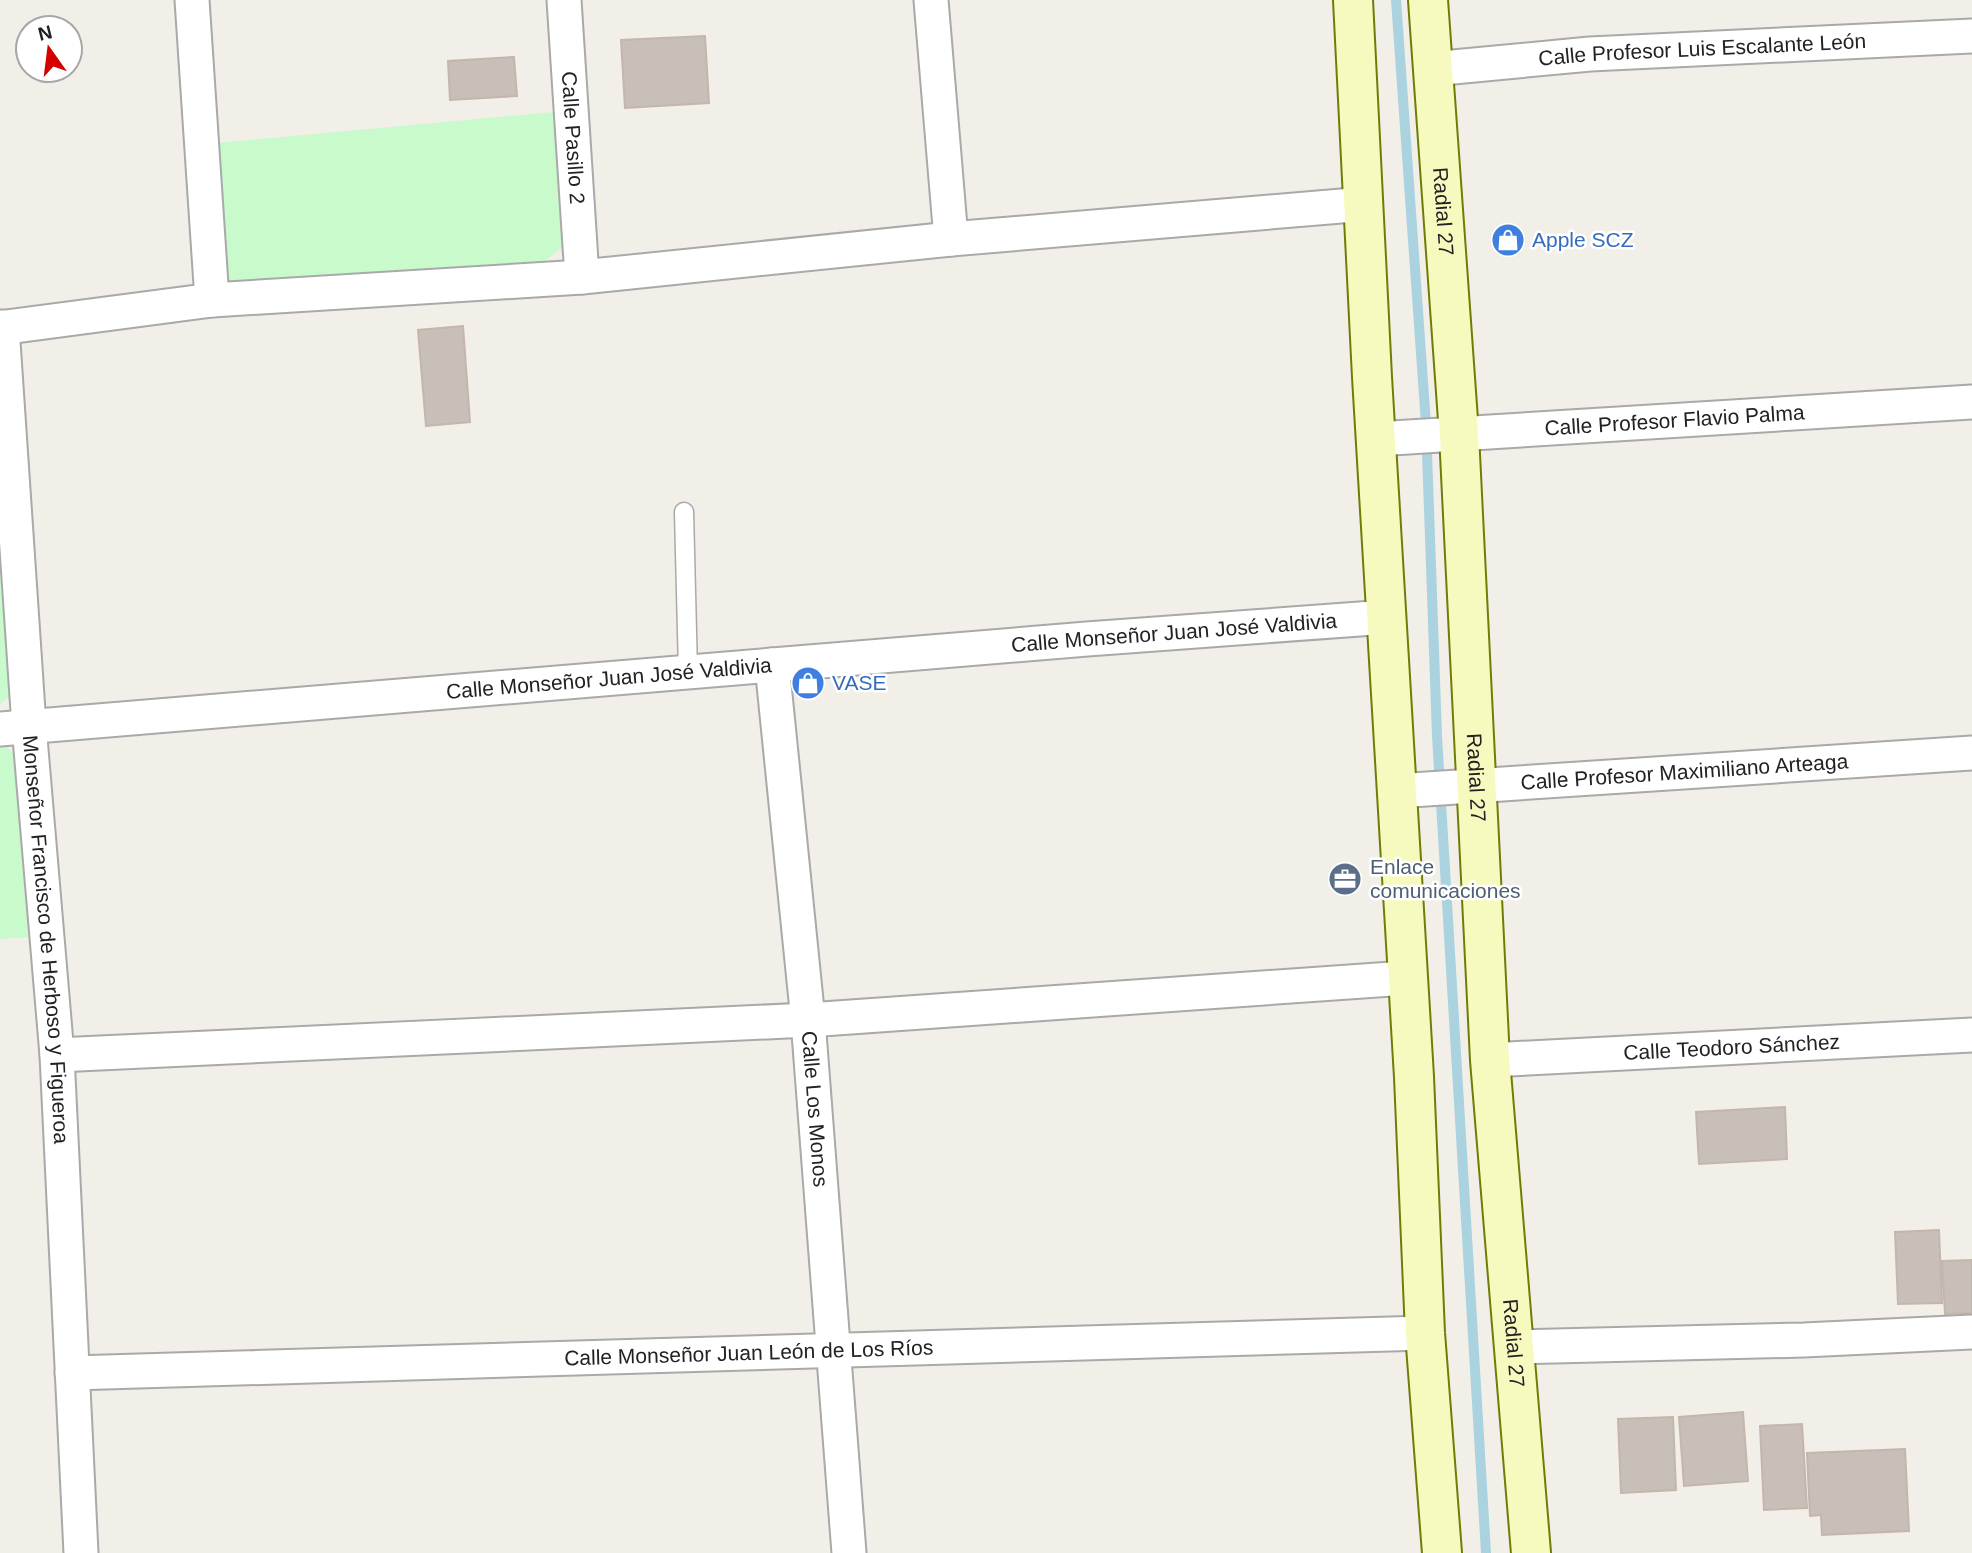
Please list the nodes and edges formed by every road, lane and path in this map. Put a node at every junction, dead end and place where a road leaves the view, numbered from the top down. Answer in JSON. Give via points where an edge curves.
{"nodes":[{"id":1,"x":192,"y":0,"type":"edge"},
{"id":2,"x":564,"y":0,"type":"edge"},
{"id":3,"x":931,"y":0,"type":"edge"},
{"id":4,"x":1353,"y":0,"type":"edge"},
{"id":5,"x":1428,"y":0,"type":"edge"},
{"id":6,"x":1972,"y":36,"type":"edge"},
{"id":7,"x":1432,"y":69,"type":"junction"},
{"id":8,"x":1365,"y":204,"type":"junction"},
{"id":9,"x":951,"y":239,"type":"junction"},
{"id":10,"x":582,"y":277,"type":"junction"},
{"id":11,"x":212,"y":300,"type":"junction"},
{"id":12,"x":1,"y":328,"type":"edge"},
{"id":13,"x":1972,"y":402,"type":"edge"},
{"id":14,"x":1447,"y":434,"type":"junction"},
{"id":15,"x":1384,"y":439,"type":"junction"},
{"id":16,"x":684,"y":512,"type":"dead end"},
{"id":17,"x":1387,"y":617,"type":"junction"},
{"id":18,"x":772,"y":665,"type":"junction"},
{"id":19,"x":688,"y":672,"type":"junction"},
{"id":20,"x":14,"y":727,"type":"edge"},
{"id":21,"x":1972,"y":754,"type":"edge"},
{"id":22,"x":1464,"y":786,"type":"junction"},
{"id":23,"x":1402,"y":790,"type":"junction"},
{"id":24,"x":1406,"y":978,"type":"junction"},
{"id":25,"x":808,"y":1020,"type":"junction"},
{"id":26,"x":1972,"y":1035,"type":"edge"},
{"id":27,"x":57,"y":1055,"type":"junction"},
{"id":28,"x":1490,"y":1060,"type":"junction"},
{"id":29,"x":1972,"y":1332,"type":"edge"},
{"id":30,"x":1426,"y":1333,"type":"junction"},
{"id":31,"x":1514,"y":1347,"type":"junction"},
{"id":32,"x":832,"y":1349,"type":"junction"},
{"id":33,"x":72,"y":1373,"type":"junction"},
{"id":34,"x":81,"y":1553,"type":"edge"},
{"id":35,"x":849,"y":1553,"type":"edge"},
{"id":36,"x":1443,"y":1553,"type":"edge"},
{"id":37,"x":1531,"y":1553,"type":"edge"}],
"edges":[{"from":1,"to":11,"type":"street"},
{"from":2,"to":10,"type":"street","name":"Calle Pasillo 2"},
{"from":3,"to":9,"type":"street"},
{"from":4,"to":8,"type":"street"},
{"from":5,"to":7,"type":"street","name":"Radial 27"},
{"from":6,"to":7,"type":"street","name":"Calle Profesor Luis Escalante León","via":[[1590,54]]},
{"from":7,"to":14,"type":"street","name":"Radial 27"},
{"from":8,"to":9,"type":"street"},
{"from":8,"to":15,"type":"street"},
{"from":9,"to":10,"type":"street"},
{"from":10,"to":11,"type":"street"},
{"from":11,"to":12,"type":"street"},
{"from":12,"to":20,"type":"street","name":"Monseñor Francisco de Herboso y Figueroa"},
{"from":13,"to":14,"type":"street","name":"Calle Profesor Flavio Palma"},
{"from":14,"to":15,"type":"street","name":"Calle Profesor Flavio Palma"},
{"from":14,"to":22,"type":"street","name":"Radial 27"},
{"from":15,"to":17,"type":"street"},
{"from":16,"to":19,"type":"lane"},
{"from":17,"to":18,"type":"street","name":"Calle Monseñor Juan José Valdivia"},
{"from":17,"to":23,"type":"street"},
{"from":18,"to":19,"type":"street","name":"Calle Monseñor Juan José Valdivia"},
{"from":18,"to":25,"type":"street","name":"Calle Los Monos"},
{"from":19,"to":20,"type":"street","name":"Calle Monseñor Juan José Valdivia"},
{"from":20,"to":27,"type":"street","name":"Monseñor Francisco de Herboso y Figueroa"},
{"from":21,"to":22,"type":"street","name":"Calle Profesor Maximiliano Arteaga"},
{"from":22,"to":23,"type":"street","name":"Calle Profesor Maximiliano Arteaga"},
{"from":22,"to":28,"type":"street","name":"Radial 27"},
{"from":23,"to":24,"type":"street"},
{"from":24,"to":25,"type":"street"},
{"from":24,"to":30,"type":"street"},
{"from":25,"to":27,"type":"street"},
{"from":25,"to":32,"type":"street","name":"Calle Los Monos"},
{"from":26,"to":28,"type":"street","name":"Calle Teodoro Sánchez"},
{"from":27,"to":33,"type":"street","name":"Monseñor Francisco de Herboso y Figueroa"},
{"from":28,"to":31,"type":"street","name":"Radial 27"},
{"from":29,"to":31,"type":"street"},
{"from":30,"to":32,"type":"street","name":"Calle Monseñor Juan León de Los Ríos"},
{"from":30,"to":36,"type":"street"},
{"from":31,"to":37,"type":"street","name":"Radial 27"},
{"from":32,"to":33,"type":"street","name":"Calle Monseñor Juan León de Los Ríos"},
{"from":32,"to":35,"type":"street","name":"Calle Los Monos"},
{"from":33,"to":34,"type":"street","name":"Monseñor Francisco de Herboso y Figueroa"}]}
